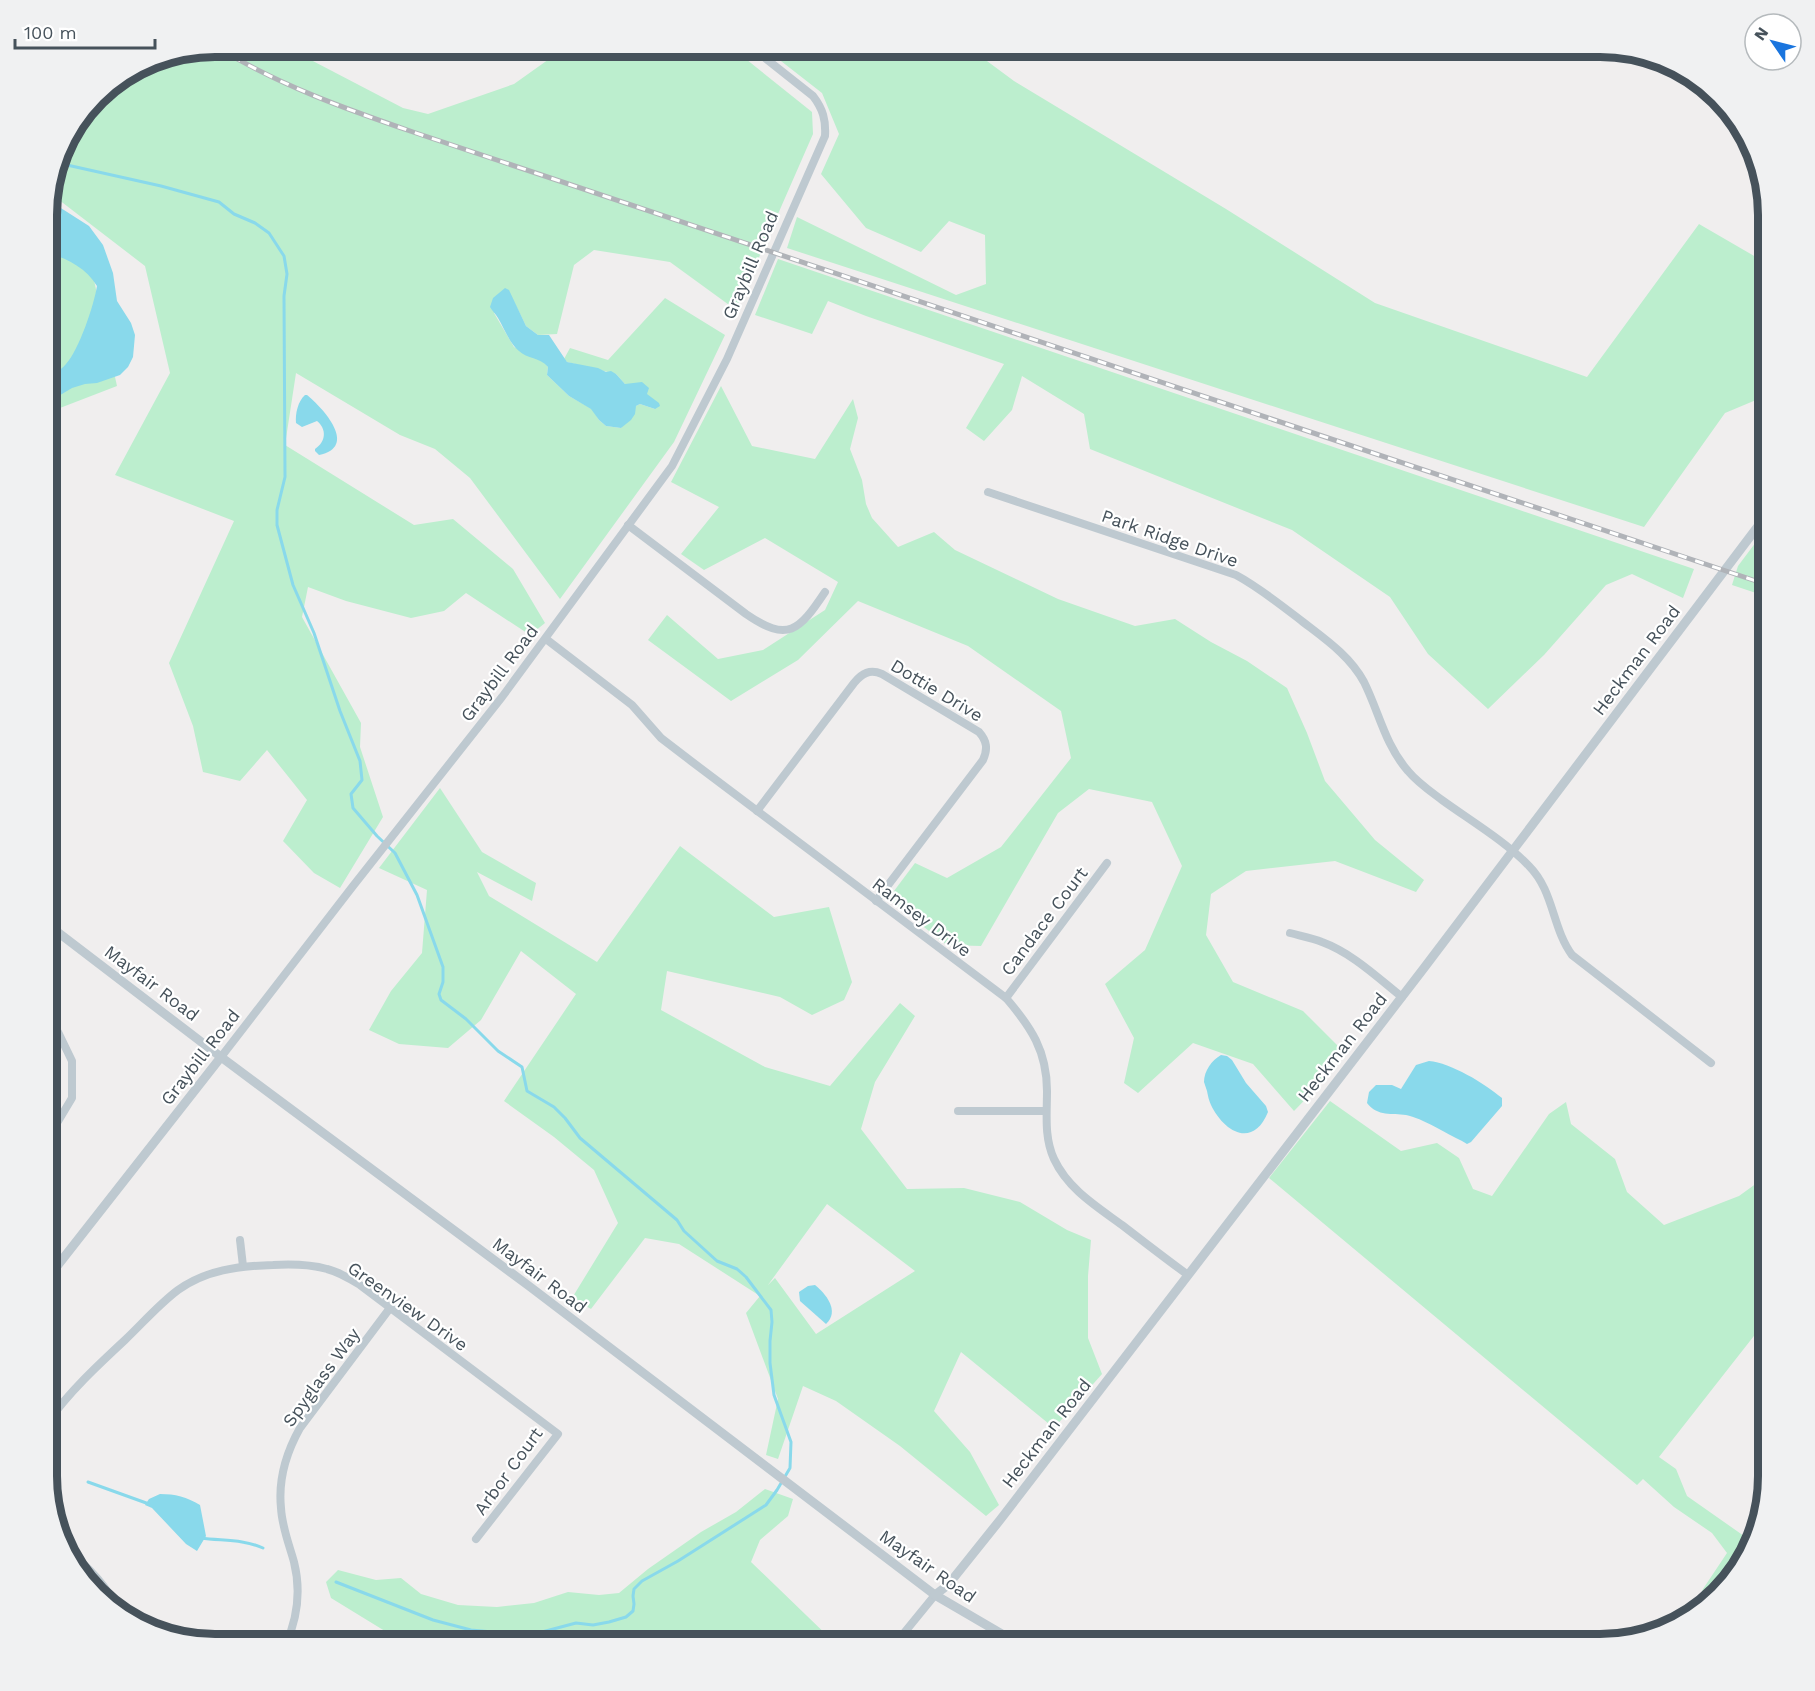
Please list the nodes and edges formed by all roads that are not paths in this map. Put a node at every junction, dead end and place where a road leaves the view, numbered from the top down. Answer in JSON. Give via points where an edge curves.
{"nodes":[{"id":1,"x":764,"y":57,"type":"edge"},
{"id":2,"x":988,"y":492,"type":"dead end"},
{"id":3,"x":628,"y":525,"type":"junction"},
{"id":4,"x":1758,"y":526,"type":"edge"},
{"id":5,"x":825,"y":592,"type":"dead end"},
{"id":6,"x":546,"y":639,"type":"junction"},
{"id":7,"x":757,"y":811,"type":"junction"},
{"id":8,"x":1513,"y":851,"type":"junction"},
{"id":9,"x":1107,"y":863,"type":"dead end"},
{"id":10,"x":876,"y":901,"type":"junction"},
{"id":11,"x":57,"y":932,"type":"edge"},
{"id":12,"x":1290,"y":933,"type":"dead end"},
{"id":13,"x":1402,"y":997,"type":"junction"},
{"id":14,"x":1006,"y":998,"type":"junction"},
{"id":15,"x":57,"y":1031,"type":"edge"},
{"id":16,"x":221,"y":1057,"type":"junction"},
{"id":17,"x":1712,"y":1063,"type":"dead end"},
{"id":18,"x":958,"y":1111,"type":"dead end"},
{"id":19,"x":1046,"y":1111,"type":"junction"},
{"id":20,"x":57,"y":1123,"type":"edge"},
{"id":21,"x":240,"y":1240,"type":"dead end"},
{"id":22,"x":57,"y":1266,"type":"edge"},
{"id":23,"x":243,"y":1266,"type":"junction"},
{"id":24,"x":1188,"y":1275,"type":"junction"},
{"id":25,"x":390,"y":1308,"type":"junction"},
{"id":26,"x":514,"y":1401,"type":"joint"},
{"id":27,"x":57,"y":1411,"type":"edge"},
{"id":28,"x":476,"y":1539,"type":"dead end"},
{"id":29,"x":87,"y":1568,"type":"edge"},
{"id":30,"x":107,"y":1592,"type":"edge"},
{"id":31,"x":935,"y":1595,"type":"junction"},
{"id":32,"x":290,"y":1634,"type":"edge"},
{"id":33,"x":903,"y":1634,"type":"edge"},
{"id":34,"x":1002,"y":1634,"type":"edge"}],
"edges":[{"from":1,"to":3,"type":"street","name":"Graybill Road","via":[[820,105],[825,136],[694,426],[672,466]]},
{"from":2,"to":8,"type":"street","name":"Park Ridge Drive","via":[[1250,582],[1332,644],[1352,664],[1369,692],[1388,743],[1408,772]]},
{"from":3,"to":5,"type":"street","via":[[746,614],[777,630],[793,629],[800,624]]},
{"from":3,"to":6,"type":"street","name":"Graybill Road"},
{"from":4,"to":8,"type":"street","name":"Heckman Road"},
{"from":6,"to":7,"type":"street","name":"Ramsey Drive","via":[[632,705],[661,738]]},
{"from":6,"to":16,"type":"street","name":"Graybill Road"},
{"from":7,"to":10,"type":"street","name":"Ramsey Drive"},
{"from":7,"to":10,"type":"street","name":"Dottie Drive","via":[[865,673],[878,672],[979,732],[986,744],[983,760]]},
{"from":8,"to":13,"type":"street","name":"Heckman Road"},
{"from":8,"to":17,"type":"street","name":"Park Ridge Drive","via":[[1530,866],[1546,890],[1559,933],[1572,955]]},
{"from":9,"to":14,"type":"street","name":"Candace Court"},
{"from":10,"to":14,"type":"street","name":"Ramsey Drive"},
{"from":11,"to":16,"type":"street","name":"Mayfair Road"},
{"from":12,"to":13,"type":"street","via":[[1339,950]]},
{"from":13,"to":24,"type":"street","name":"Heckman Road"},
{"from":14,"to":19,"type":"street","name":"Ramsey Drive","via":[[1024,1019],[1041,1050]]},
{"from":15,"to":20,"type":"street","via":[[72,1061],[72,1098]]},
{"from":16,"to":22,"type":"street","name":"Graybill Road"},
{"from":16,"to":31,"type":"street","name":"Mayfair Road"},
{"from":18,"to":19,"type":"street"},
{"from":19,"to":24,"type":"street","name":"Ramsey Drive","via":[[1049,1145],[1073,1187]]},
{"from":21,"to":23,"type":"street"},
{"from":23,"to":25,"type":"street","name":"Greenview Drive","via":[[298,1264],[330,1270],[360,1285]]},
{"from":23,"to":27,"type":"street","name":"Greenview Drive","via":[[210,1273],[178,1290],[97,1366]]},
{"from":24,"to":31,"type":"street","name":"Heckman Road","via":[[1000,1520],[948,1585]]},
{"from":25,"to":26,"type":"street","name":"Greenview Drive"},
{"from":25,"to":32,"type":"street","name":"Spyglass Way","via":[[300,1428],[285,1460],[280,1507],[297,1584],[295,1619]]},
{"from":26,"to":28,"type":"street","name":"Arbor Court","via":[[558,1434]]},
{"from":29,"to":30,"type":"street"},
{"from":31,"to":33,"type":"street"},
{"from":31,"to":34,"type":"street","name":"Mayfair Road"}]}
